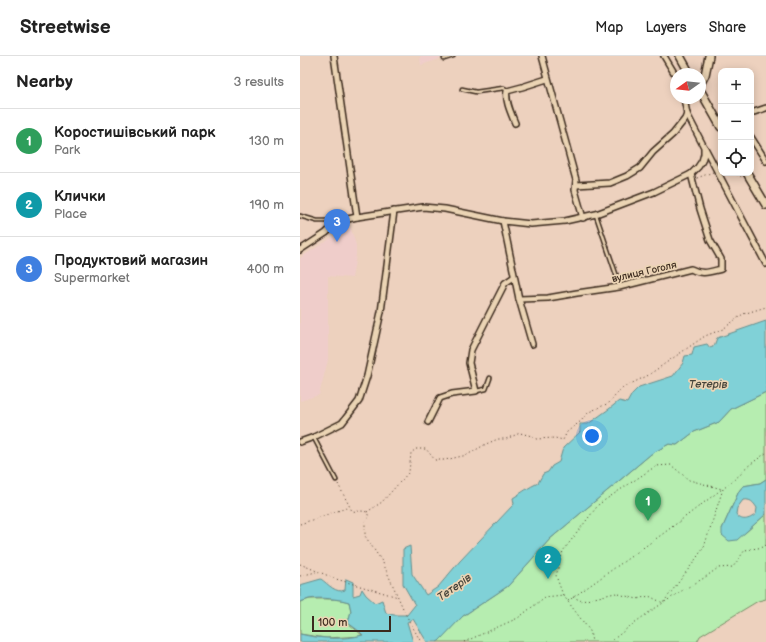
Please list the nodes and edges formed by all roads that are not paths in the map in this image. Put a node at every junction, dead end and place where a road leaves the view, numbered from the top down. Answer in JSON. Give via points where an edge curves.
{"nodes":[{"id":1,"x":334,"y":56,"type":"edge"},
{"id":2,"x":453,"y":56,"type":"edge"},
{"id":3,"x":542,"y":56,"type":"edge"},
{"id":4,"x":664,"y":56,"type":"edge"},
{"id":5,"x":680,"y":56,"type":"edge"},
{"id":6,"x":709,"y":56,"type":"edge"},
{"id":7,"x":444,"y":59,"type":"dead end"},
{"id":8,"x":671,"y":68,"type":"edge"},
{"id":9,"x":686,"y":68,"type":"edge"},
{"id":10,"x":706,"y":70,"type":"edge"},
{"id":11,"x":547,"y":79,"type":"junction"},
{"id":12,"x":462,"y":89,"type":"dead end"},
{"id":13,"x":507,"y":91,"type":"junction"},
{"id":14,"x":706,"y":100,"type":"edge"},
{"id":15,"x":685,"y":104,"type":"edge"},
{"id":16,"x":766,"y":108,"type":"edge"},
{"id":17,"x":754,"y":112,"type":"edge"},
{"id":18,"x":686,"y":114,"type":"junction"},
{"id":19,"x":718,"y":122,"type":"edge"},
{"id":20,"x":515,"y":123,"type":"dead end"},
{"id":21,"x":753,"y":140,"type":"edge"},
{"id":22,"x":704,"y":147,"type":"junction"},
{"id":23,"x":766,"y":161,"type":"edge"},
{"id":24,"x":750,"y":176,"type":"edge"},
{"id":25,"x":692,"y":177,"type":"junction"},
{"id":26,"x":576,"y":185,"type":"junction"},
{"id":27,"x":766,"y":205,"type":"edge"},
{"id":28,"x":394,"y":211,"type":"junction"},
{"id":29,"x":596,"y":214,"type":"junction"},
{"id":30,"x":300,"y":216,"type":"edge"},
{"id":31,"x":357,"y":217,"type":"junction"},
{"id":32,"x":583,"y":218,"type":"junction"},
{"id":33,"x":339,"y":221,"type":"junction"},
{"id":34,"x":503,"y":221,"type":"junction"},
{"id":35,"x":300,"y":250,"type":"edge"},
{"id":36,"x":766,"y":264,"type":"edge"},
{"id":37,"x":514,"y":277,"type":"junction"},
{"id":38,"x":621,"y":286,"type":"junction"},
{"id":39,"x":519,"y":299,"type":"junction"},
{"id":40,"x":532,"y":344,"type":"dead end"},
{"id":41,"x":490,"y":378,"type":"dead end"},
{"id":42,"x":476,"y":391,"type":"junction"},
{"id":43,"x":428,"y":422,"type":"dead end"},
{"id":44,"x":314,"y":437,"type":"junction"},
{"id":45,"x":300,"y":442,"type":"edge"},
{"id":46,"x":336,"y":480,"type":"road end"}],
"edges":[{"from":1,"to":31,"type":"street"},
{"from":2,"to":7,"type":"lane"},
{"from":3,"to":11,"type":"street"},
{"from":4,"to":8,"type":"street"},
{"from":5,"to":9,"type":"main road"},
{"from":6,"to":10,"type":"main road"},
{"from":11,"to":13,"type":"street"},
{"from":11,"to":26,"type":"street"},
{"from":12,"to":13,"type":"lane","via":[[476,92],[504,88]]},
{"from":13,"to":20,"type":"street","via":[[508,106]]},
{"from":14,"to":19,"type":"main road"},
{"from":15,"to":18,"type":"street"},
{"from":16,"to":17,"type":"street"},
{"from":18,"to":22,"type":"street"},
{"from":18,"to":26,"type":"street","via":[[686,118],[673,134],[640,168],[610,183]]},
{"from":21,"to":23,"type":"street"},
{"from":22,"to":25,"type":"street","via":[[702,161]]},
{"from":22,"to":36,"type":"street"},
{"from":24,"to":27,"type":"main road"},
{"from":25,"to":29,"type":"street"},
{"from":25,"to":38,"type":"street","name":"вулиця Гоголя","via":[[710,240],[721,259],[721,269],[699,273],[691,269]]},
{"from":26,"to":32,"type":"street","via":[[575,190]]},
{"from":28,"to":31,"type":"street"},
{"from":28,"to":34,"type":"street","via":[[423,207],[445,209]]},
{"from":28,"to":44,"type":"street","via":[[381,312],[359,401],[342,423]]},
{"from":29,"to":32,"type":"street"},
{"from":29,"to":38,"type":"lane"},
{"from":30,"to":33,"type":"lane","via":[[317,221]]},
{"from":31,"to":33,"type":"street"},
{"from":32,"to":34,"type":"street","via":[[531,224]]},
{"from":33,"to":35,"type":"street"},
{"from":34,"to":37,"type":"street"},
{"from":37,"to":39,"type":"street"},
{"from":37,"to":42,"type":"street","via":[[505,283],[472,350],[469,362]]},
{"from":38,"to":39,"type":"street","name":"вулиця Гоголя","via":[[548,298]]},
{"from":39,"to":40,"type":"street"},
{"from":41,"to":42,"type":"lane","via":[[486,389]]},
{"from":42,"to":43,"type":"street","via":[[440,398]]},
{"from":44,"to":45,"type":"street"},
{"from":44,"to":46,"type":"lane"}]}
